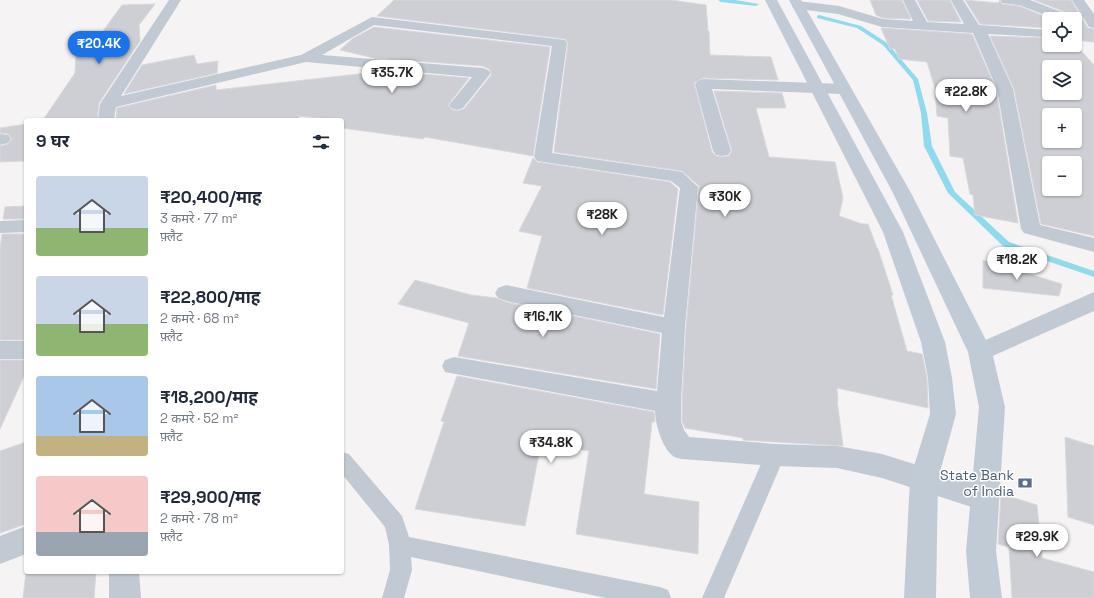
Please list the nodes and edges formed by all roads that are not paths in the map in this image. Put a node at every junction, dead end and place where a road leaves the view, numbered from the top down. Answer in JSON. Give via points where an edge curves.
{"nodes":[{"id":1,"x":175,"y":0,"type":"edge"},
{"id":2,"x":771,"y":0,"type":"edge"},
{"id":3,"x":909,"y":0,"type":"edge"},
{"id":4,"x":957,"y":0,"type":"edge"},
{"id":5,"x":1007,"y":0,"type":"edge"},
{"id":6,"x":1078,"y":0,"type":"edge"},
{"id":7,"x":1020,"y":1,"type":"edge"},
{"id":8,"x":796,"y":3,"type":"edge"},
{"id":9,"x":1049,"y":12,"type":"edge"},
{"id":10,"x":1082,"y":24,"type":"edge"},
{"id":11,"x":1094,"y":24,"type":"edge"},
{"id":12,"x":922,"y":26,"type":"junction"},
{"id":13,"x":1094,"y":28,"type":"edge"},
{"id":14,"x":977,"y":30,"type":"junction"},
{"id":15,"x":1042,"y":33,"type":"edge"},
{"id":16,"x":306,"y":58,"type":"junction"},
{"id":17,"x":819,"y":89,"type":"junction"},
{"id":18,"x":843,"y":89,"type":"junction"},
{"id":19,"x":458,"y":105,"type":"dead end"},
{"id":20,"x":107,"y":112,"type":"edge"},
{"id":21,"x":722,"y":151,"type":"dead end"},
{"id":22,"x":24,"y":226,"type":"edge"},
{"id":23,"x":0,"y":227,"type":"edge"},
{"id":24,"x":1094,"y":245,"type":"edge"},
{"id":25,"x":506,"y":293,"type":"dead end"},
{"id":26,"x":1090,"y":307,"type":"edge"},
{"id":27,"x":674,"y":327,"type":"junction"},
{"id":28,"x":0,"y":350,"type":"edge"},
{"id":29,"x":24,"y":350,"type":"edge"},
{"id":30,"x":980,"y":352,"type":"junction"},
{"id":31,"x":454,"y":366,"type":"dead end"},
{"id":32,"x":668,"y":403,"type":"junction"},
{"id":33,"x":775,"y":455,"type":"junction"},
{"id":34,"x":344,"y":462,"type":"edge"},
{"id":35,"x":924,"y":479,"type":"junction"},
{"id":36,"x":984,"y":498,"type":"junction"},
{"id":37,"x":24,"y":541,"type":"edge"},
{"id":38,"x":400,"y":545,"type":"junction"},
{"id":39,"x":0,"y":550,"type":"edge"},
{"id":40,"x":124,"y":574,"type":"edge"},
{"id":41,"x":125,"y":598,"type":"edge"},
{"id":42,"x":393,"y":598,"type":"edge"},
{"id":43,"x":660,"y":598,"type":"edge"},
{"id":44,"x":713,"y":598,"type":"edge"},
{"id":45,"x":920,"y":598,"type":"edge"},
{"id":46,"x":986,"y":598,"type":"edge"}],
"edges":[{"from":1,"to":20,"type":"street"},
{"from":2,"to":17,"type":"main road"},
{"from":3,"to":12,"type":"street"},
{"from":4,"to":14,"type":"street","via":[[972,27]]},
{"from":5,"to":7,"type":"street"},
{"from":6,"to":11,"type":"street"},
{"from":7,"to":9,"type":"street"},
{"from":8,"to":12,"type":"street","via":[[839,10],[882,23]]},
{"from":8,"to":18,"type":"main road"},
{"from":10,"to":13,"type":"street"},
{"from":12,"to":14,"type":"street"},
{"from":14,"to":15,"type":"street"},
{"from":14,"to":24,"type":"street","via":[[982,35],[1005,89],[1031,229]]},
{"from":16,"to":19,"type":"street","via":[[483,73]]},
{"from":16,"to":20,"type":"street"},
{"from":16,"to":27,"type":"street","via":[[372,21],[560,44],[543,157],[676,176],[689,187]]},
{"from":17,"to":18,"type":"street"},
{"from":17,"to":21,"type":"street","via":[[703,84]]},
{"from":17,"to":35,"type":"main road","via":[[893,232],[933,342],[940,378],[942,414]]},
{"from":18,"to":30,"type":"main road","via":[[902,193]]},
{"from":22,"to":23,"type":"street"},
{"from":25,"to":27,"type":"street"},
{"from":26,"to":30,"type":"street"},
{"from":27,"to":32,"type":"street"},
{"from":28,"to":29,"type":"street"},
{"from":30,"to":36,"type":"main road","via":[[992,407]]},
{"from":31,"to":32,"type":"street"},
{"from":32,"to":33,"type":"street","via":[[668,421],[673,435],[682,448]]},
{"from":33,"to":35,"type":"street","via":[[837,457],[882,466]]},
{"from":33,"to":44,"type":"lane"},
{"from":34,"to":38,"type":"lane","via":[[395,523]]},
{"from":35,"to":36,"type":"street"},
{"from":35,"to":45,"type":"main road"},
{"from":36,"to":46,"type":"main road","via":[[981,551]]},
{"from":37,"to":39,"type":"street"},
{"from":38,"to":42,"type":"lane","via":[[401,570]]},
{"from":38,"to":43,"type":"lane"},
{"from":40,"to":41,"type":"street"}]}
